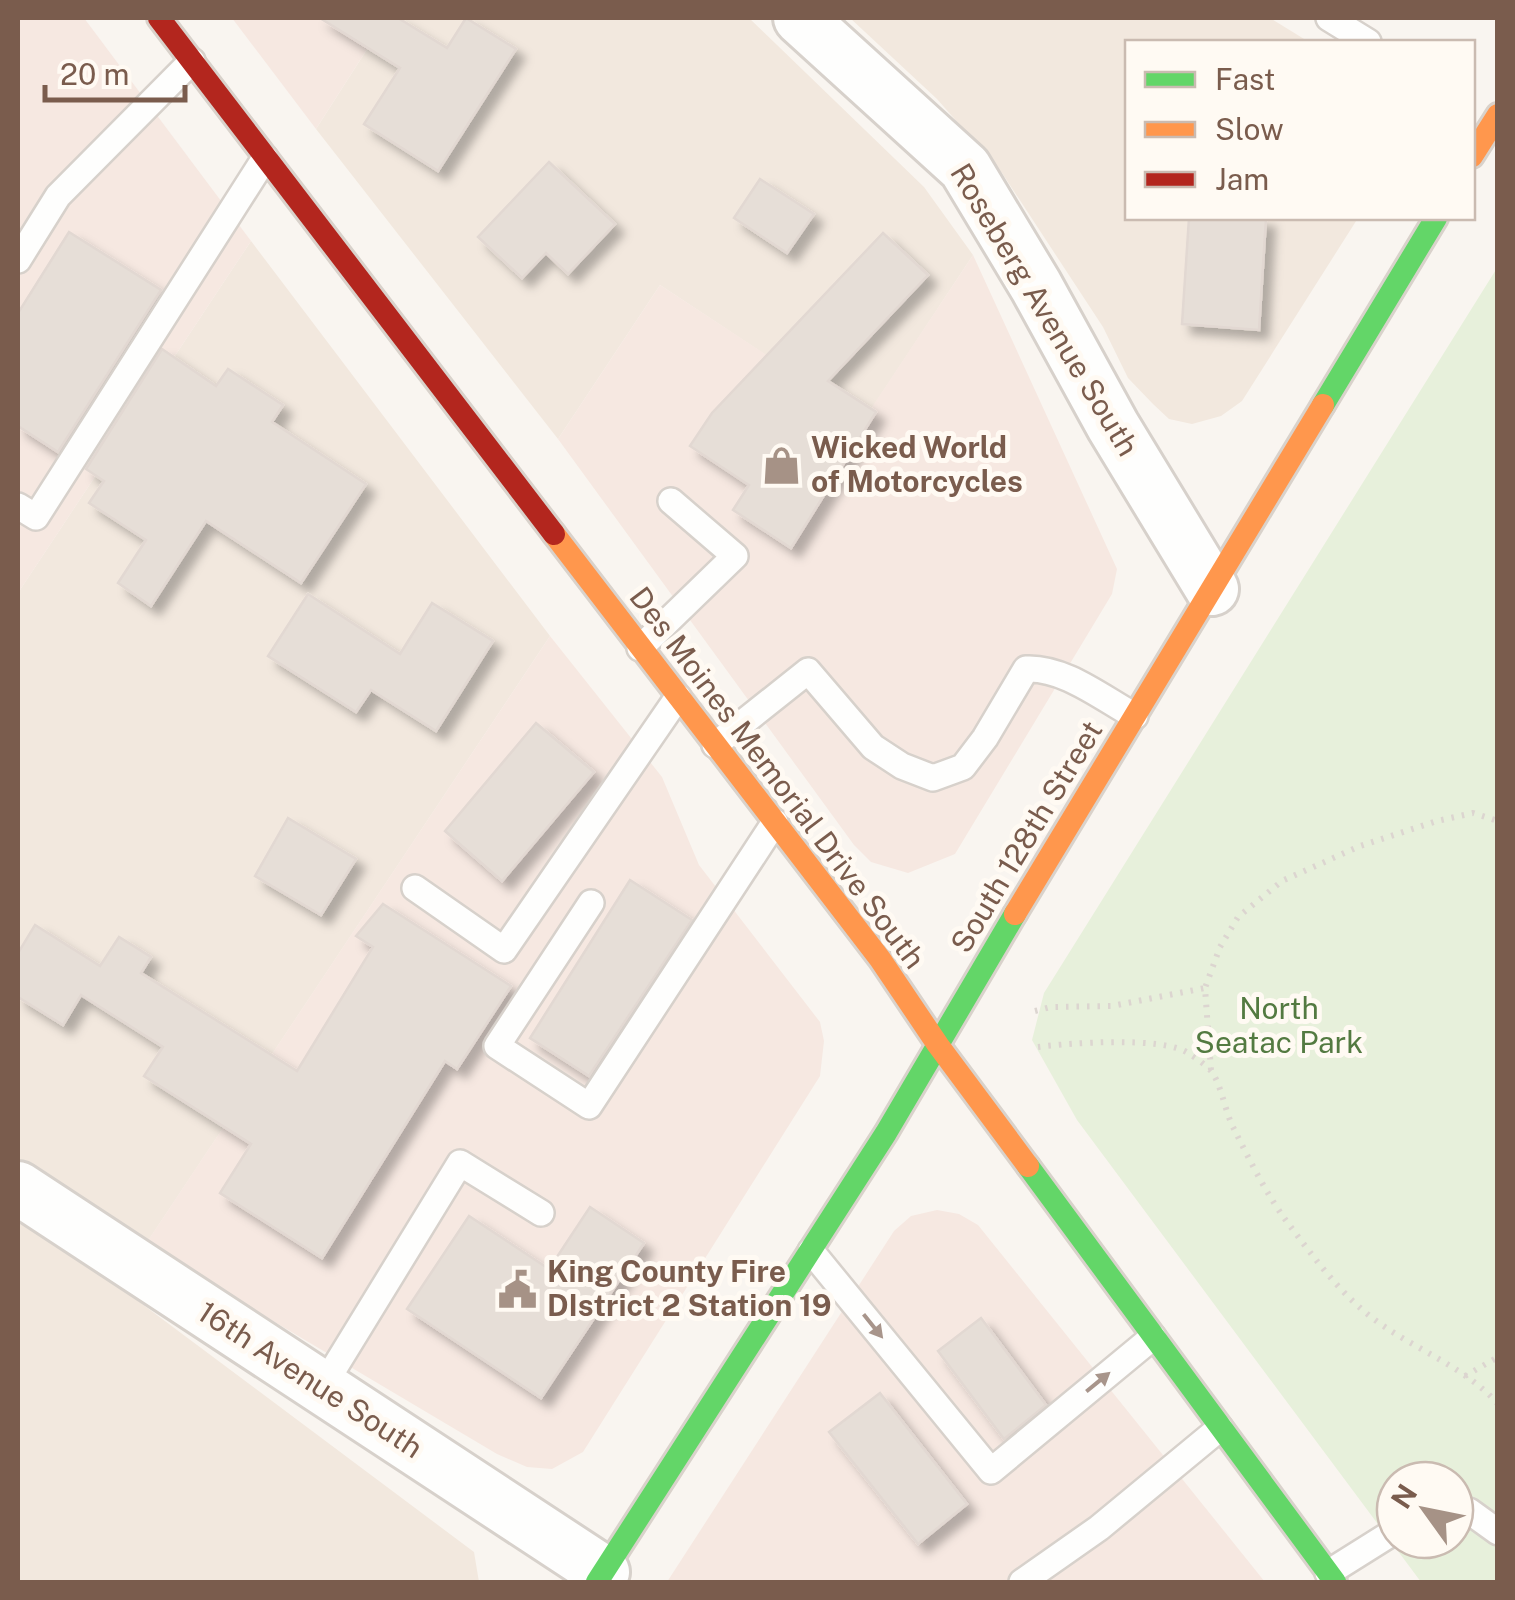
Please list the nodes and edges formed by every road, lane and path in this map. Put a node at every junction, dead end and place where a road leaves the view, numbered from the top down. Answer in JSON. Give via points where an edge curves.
{"nodes":[{"id":1,"x":159,"y":18,"type":"edge"},
{"id":2,"x":800,"y":18,"type":"edge"},
{"id":3,"x":1329,"y":18,"type":"edge"},
{"id":4,"x":1365,"y":40,"type":"edge"},
{"id":5,"x":192,"y":61,"type":"junction"},
{"id":6,"x":1488,"y":115,"type":"edge"},
{"id":7,"x":1475,"y":148,"type":"edge"},
{"id":8,"x":266,"y":158,"type":"junction"},
{"id":9,"x":1435,"y":220,"type":"edge"},
{"id":10,"x":18,"y":260,"type":"edge"},
{"id":11,"x":671,"y":501,"type":"dead end"},
{"id":12,"x":18,"y":506,"type":"edge"},
{"id":13,"x":1212,"y":589,"type":"junction"},
{"id":14,"x":640,"y":648,"type":"junction"},
{"id":15,"x":678,"y":697,"type":"junction"},
{"id":16,"x":1134,"y":716,"type":"junction"},
{"id":17,"x":715,"y":744,"type":"junction"},
{"id":18,"x":775,"y":822,"type":"junction"},
{"id":19,"x":1498,"y":822,"type":"edge"},
{"id":20,"x":414,"y":888,"type":"dead end"},
{"id":21,"x":591,"y":903,"type":"dead end"},
{"id":22,"x":1205,"y":988,"type":"junction"},
{"id":23,"x":1034,"y":1011,"type":"dead end"},
{"id":24,"x":938,"y":1045,"type":"junction"},
{"id":25,"x":1038,"y":1047,"type":"dead end"},
{"id":26,"x":1212,"y":1072,"type":"junction"},
{"id":27,"x":18,"y":1188,"type":"edge"},
{"id":28,"x":541,"y":1212,"type":"dead end"},
{"id":29,"x":811,"y":1251,"type":"junction"},
{"id":30,"x":1153,"y":1337,"type":"junction"},
{"id":31,"x":1498,"y":1357,"type":"edge"},
{"id":32,"x":1465,"y":1376,"type":"junction"},
{"id":33,"x":322,"y":1388,"type":"junction"},
{"id":34,"x":1498,"y":1404,"type":"edge"},
{"id":35,"x":1220,"y":1428,"type":"junction"},
{"id":36,"x":1475,"y":1515,"type":"edge"},
{"id":37,"x":1498,"y":1532,"type":"edge"},
{"id":38,"x":1375,"y":1546,"type":"edge"},
{"id":39,"x":600,"y":1577,"type":"edge"},
{"id":40,"x":1332,"y":1578,"type":"edge"},
{"id":41,"x":1022,"y":1582,"type":"edge"}],
"edges":[{"from":1,"to":5,"type":"main road","name":"Des Moines Memorial Drive South"},
{"from":2,"to":13,"type":"street","name":"Roseberg Avenue South","via":[[965,168]]},
{"from":3,"to":4,"type":"lane"},
{"from":5,"to":8,"type":"main road","name":"Des Moines Memorial Drive South"},
{"from":5,"to":10,"type":"lane","via":[[58,196]]},
{"from":6,"to":7,"type":"main road"},
{"from":8,"to":12,"type":"lane","via":[[36,518]]},
{"from":8,"to":14,"type":"main road","name":"Des Moines Memorial Drive South"},
{"from":9,"to":13,"type":"main road","name":"South 128th Street"},
{"from":11,"to":14,"type":"lane","via":[[735,556]]},
{"from":13,"to":16,"type":"main road","name":"South 128th Street"},
{"from":14,"to":15,"type":"main road","name":"Des Moines Memorial Drive South"},
{"from":15,"to":17,"type":"main road","name":"Des Moines Memorial Drive South"},
{"from":15,"to":20,"type":"lane","via":[[504,950]]},
{"from":16,"to":17,"type":"lane","via":[[1070,679],[1026,669],[963,766],[934,778],[873,747],[808,671]]},
{"from":16,"to":24,"type":"main road","name":"South 128th Street"},
{"from":17,"to":18,"type":"main road","name":"Des Moines Memorial Drive South"},
{"from":18,"to":21,"type":"lane","via":[[590,1106],[497,1046]]},
{"from":18,"to":24,"type":"main road","name":"Des Moines Memorial Drive South"},
{"from":19,"to":22,"type":"path","via":[[1473,813],[1436,821],[1282,881],[1238,917]]},
{"from":22,"to":23,"type":"path","via":[[1112,1006]]},
{"from":22,"to":26,"type":"path"},
{"from":24,"to":29,"type":"main road","name":"South 128th Street"},
{"from":24,"to":30,"type":"main road","name":"Des Moines Memorial Drive South"},
{"from":25,"to":26,"type":"path","via":[[1159,1044],[1186,1050]]},
{"from":26,"to":32,"type":"path","via":[[1232,1127],[1283,1216],[1326,1273],[1384,1327]]},
{"from":27,"to":33,"type":"street","name":"16th Avenue South"},
{"from":28,"to":33,"type":"lane","via":[[460,1164]]},
{"from":29,"to":30,"type":"lane","one_way":true,"via":[[991,1471]]},
{"from":29,"to":39,"type":"main road","name":"South 128th Street"},
{"from":30,"to":35,"type":"main road","name":"Des Moines Memorial Drive South"},
{"from":31,"to":32,"type":"path"},
{"from":32,"to":34,"type":"path"},
{"from":33,"to":39,"type":"street","name":"16th Avenue South"},
{"from":35,"to":40,"type":"main road","name":"Des Moines Memorial Drive South"},
{"from":35,"to":41,"type":"lane"},
{"from":36,"to":37,"type":"lane"},
{"from":38,"to":40,"type":"lane"}]}
